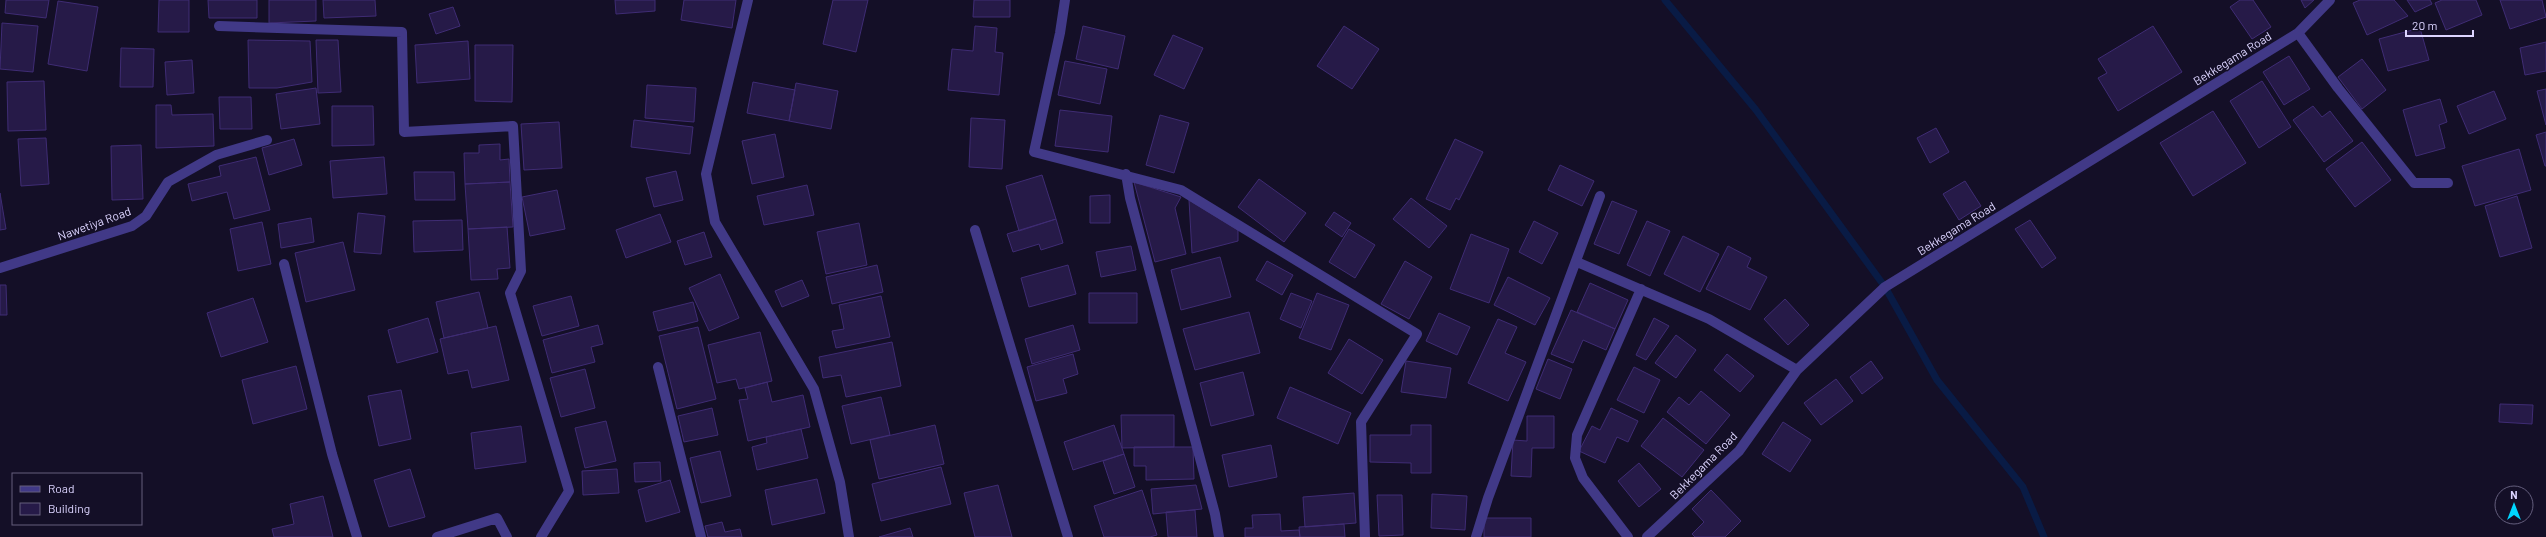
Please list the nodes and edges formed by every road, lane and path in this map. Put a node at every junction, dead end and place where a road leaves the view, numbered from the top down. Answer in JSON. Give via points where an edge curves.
{"nodes":[{"id":1,"x":748,"y":0,"type":"edge"},
{"id":2,"x":1065,"y":0,"type":"edge"},
{"id":3,"x":2330,"y":0,"type":"edge"},
{"id":4,"x":219,"y":26,"type":"dead end"},
{"id":5,"x":2298,"y":33,"type":"junction"},
{"id":6,"x":267,"y":140,"type":"dead end"},
{"id":7,"x":1126,"y":174,"type":"junction"},
{"id":8,"x":2448,"y":182,"type":"dead end"},
{"id":9,"x":1600,"y":196,"type":"dead end"},
{"id":10,"x":975,"y":230,"type":"dead end"},
{"id":11,"x":1578,"y":262,"type":"junction"},
{"id":12,"x":284,"y":264,"type":"dead end"},
{"id":13,"x":0,"y":268,"type":"edge"},
{"id":14,"x":1641,"y":289,"type":"junction"},
{"id":15,"x":658,"y":367,"type":"dead end"},
{"id":16,"x":1797,"y":370,"type":"junction"},
{"id":17,"x":357,"y":537,"type":"edge"},
{"id":18,"x":437,"y":537,"type":"edge"},
{"id":19,"x":507,"y":537,"type":"edge"},
{"id":20,"x":541,"y":537,"type":"edge"},
{"id":21,"x":701,"y":537,"type":"edge"},
{"id":22,"x":849,"y":537,"type":"edge"},
{"id":23,"x":1068,"y":537,"type":"edge"},
{"id":24,"x":1219,"y":537,"type":"edge"},
{"id":25,"x":1365,"y":537,"type":"edge"},
{"id":26,"x":1476,"y":537,"type":"edge"},
{"id":27,"x":1628,"y":537,"type":"edge"},
{"id":28,"x":1647,"y":537,"type":"edge"}],
"edges":[{"from":1,"to":22,"type":"street","via":[[706,174],[715,222],[814,389],[840,482]]},
{"from":2,"to":7,"type":"street","via":[[1034,152]]},
{"from":3,"to":5,"type":"street","name":"Bekkegama Road"},
{"from":4,"to":20,"type":"street","via":[[402,32],[404,132],[513,126],[521,271],[510,293],[569,491]]},
{"from":5,"to":8,"type":"street","via":[[2338,88],[2414,183]]},
{"from":5,"to":16,"type":"street","name":"Bekkegama Road","via":[[1885,287]]},
{"from":6,"to":13,"type":"street","name":"Nawetiya Road","via":[[216,155],[168,182],[146,216],[132,226]]},
{"from":7,"to":24,"type":"street","via":[[1130,198]]},
{"from":7,"to":25,"type":"street","via":[[1182,190],[1417,334],[1362,422]]},
{"from":9,"to":11,"type":"street"},
{"from":10,"to":23,"type":"street"},
{"from":11,"to":14,"type":"street"},
{"from":11,"to":26,"type":"street","via":[[1488,498]]},
{"from":12,"to":17,"type":"street","via":[[332,454]]},
{"from":14,"to":16,"type":"street","via":[[1710,319]]},
{"from":14,"to":27,"type":"street","via":[[1578,435],[1575,458],[1583,478]]},
{"from":15,"to":21,"type":"street"},
{"from":16,"to":28,"type":"street","name":"Bekkegama Road","via":[[1739,451]]},
{"from":18,"to":19,"type":"street","via":[[497,518]]}]}
